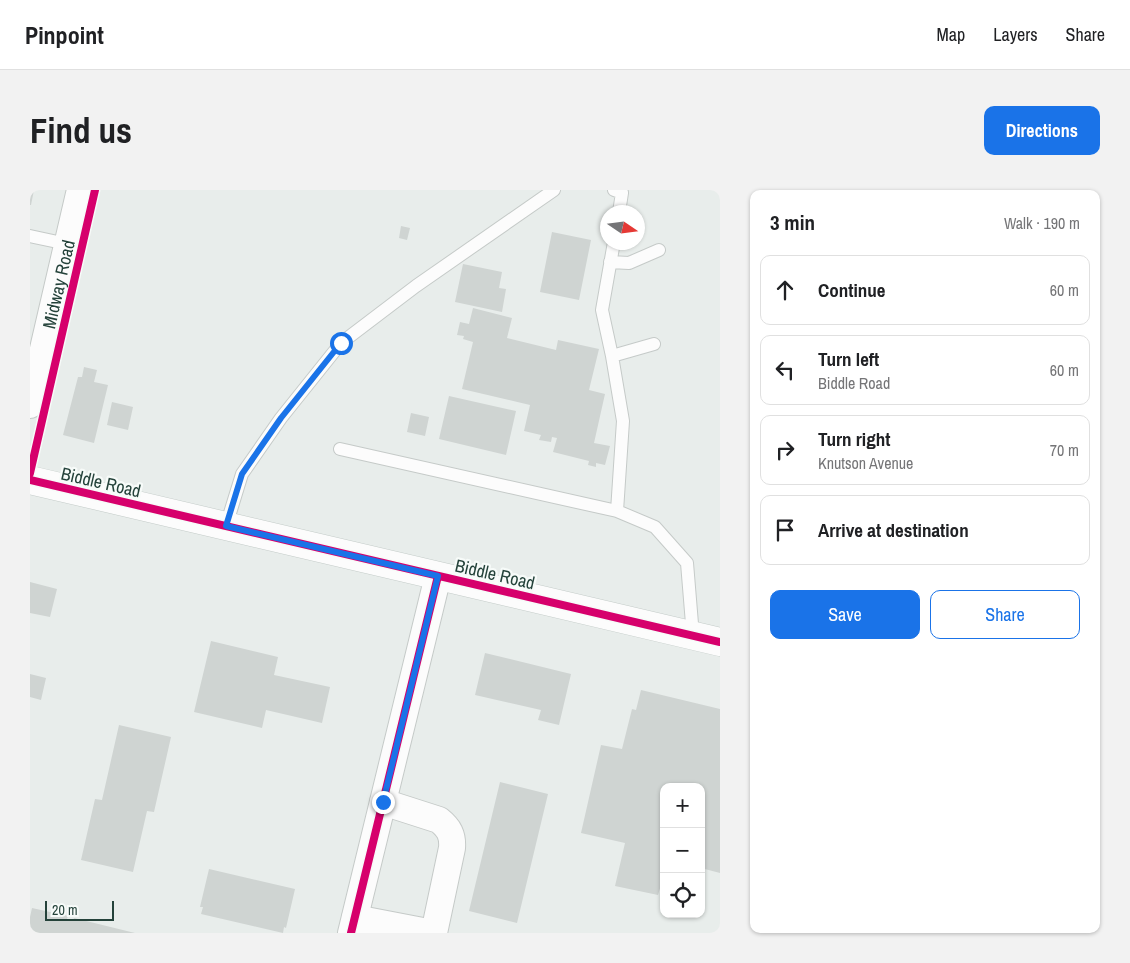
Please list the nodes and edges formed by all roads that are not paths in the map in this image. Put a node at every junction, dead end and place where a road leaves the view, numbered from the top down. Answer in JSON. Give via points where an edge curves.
{"nodes":[{"id":1,"x":554,"y":190,"type":"edge"},
{"id":2,"x":614,"y":190,"type":"edge"},
{"id":3,"x":79,"y":194,"type":"dead end"},
{"id":4,"x":620,"y":205,"type":"edge"},
{"id":5,"x":30,"y":236,"type":"edge"},
{"id":6,"x":67,"y":244,"type":"junction"},
{"id":7,"x":612,"y":250,"type":"edge"},
{"id":8,"x":659,"y":250,"type":"dead end"},
{"id":9,"x":610,"y":262,"type":"junction"},
{"id":10,"x":654,"y":344,"type":"dead end"},
{"id":11,"x":612,"y":356,"type":"junction"},
{"id":12,"x":30,"y":405,"type":"edge"},
{"id":13,"x":340,"y":449,"type":"dead end"},
{"id":14,"x":30,"y":480,"type":"edge"},
{"id":15,"x":617,"y":511,"type":"junction"},
{"id":16,"x":226,"y":526,"type":"junction"},
{"id":17,"x":438,"y":576,"type":"junction"},
{"id":18,"x":693,"y":636,"type":"junction"},
{"id":19,"x":720,"y":642,"type":"edge"},
{"id":20,"x":383,"y":802,"type":"junction"},
{"id":21,"x":353,"y":926,"type":"edge"},
{"id":22,"x":434,"y":933,"type":"edge"}],
"edges":[{"from":1,"to":16,"type":"lane","via":[[416,286],[341,343],[281,418],[242,474]]},
{"from":2,"to":4,"type":"lane","via":[[622,194]]},
{"from":3,"to":6,"type":"street","name":"Midway Road"},
{"from":5,"to":6,"type":"lane"},
{"from":6,"to":12,"type":"street","name":"Midway Road"},
{"from":7,"to":9,"type":"lane"},
{"from":8,"to":9,"type":"lane","via":[[629,263]]},
{"from":9,"to":11,"type":"lane","via":[[602,310]]},
{"from":10,"to":11,"type":"lane"},
{"from":11,"to":15,"type":"lane","via":[[623,421]]},
{"from":13,"to":15,"type":"lane"},
{"from":14,"to":16,"type":"main road","name":"Biddle Road"},
{"from":15,"to":18,"type":"lane","via":[[655,527],[687,563]]},
{"from":16,"to":17,"type":"main road","name":"Biddle Road"},
{"from":17,"to":18,"type":"main road","name":"Biddle Road"},
{"from":17,"to":20,"type":"street"},
{"from":18,"to":19,"type":"main road","name":"Biddle Road"},
{"from":20,"to":21,"type":"street"},
{"from":20,"to":22,"type":"street","via":[[439,820],[453,839]]},
{"from":21,"to":22,"type":"street"}]}
